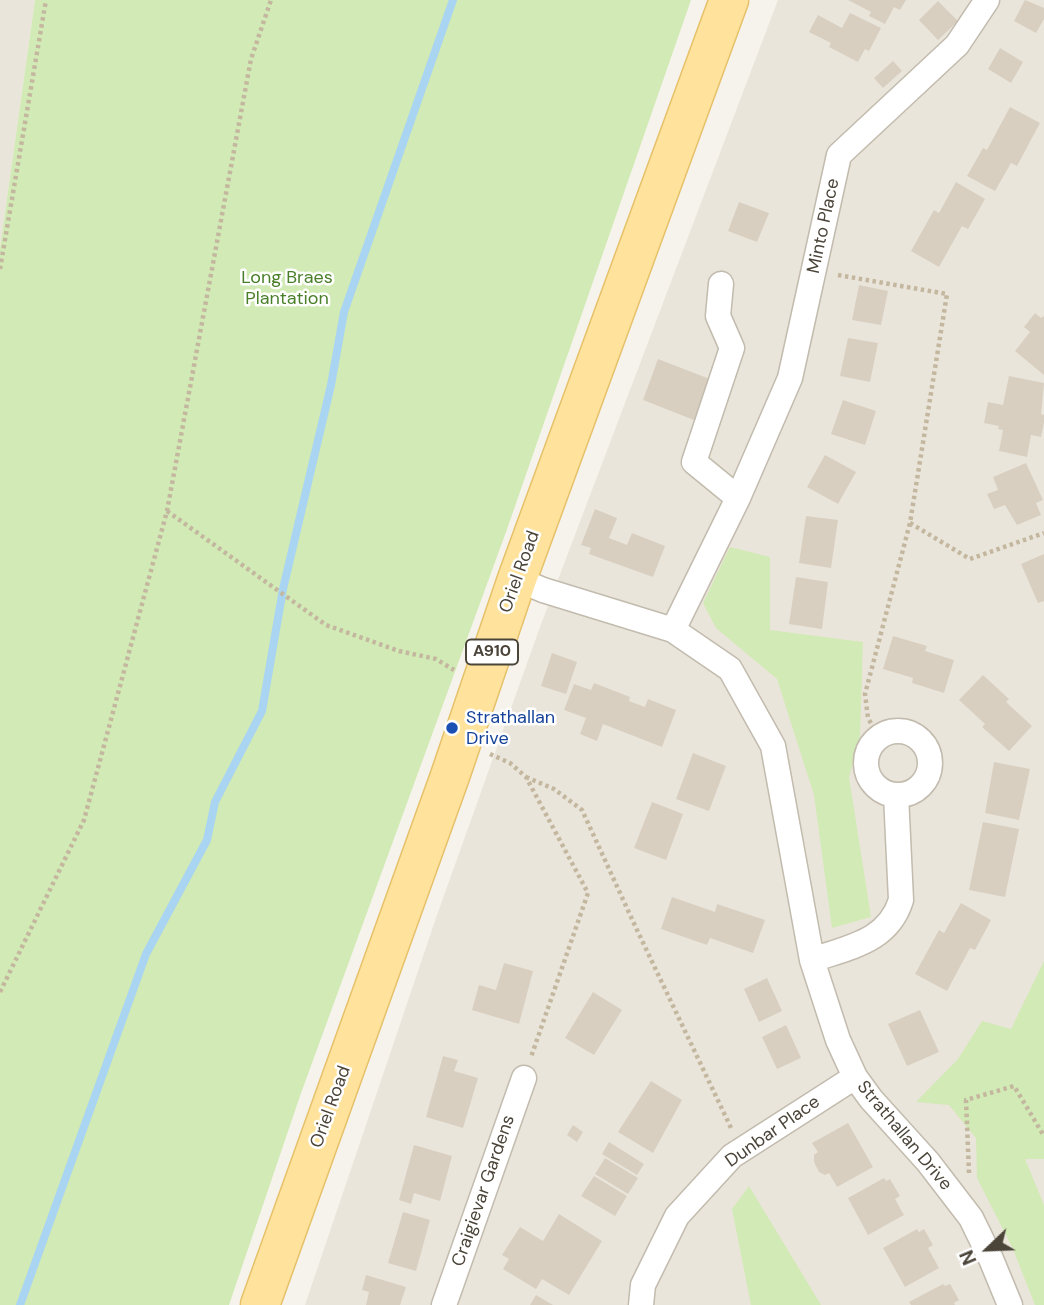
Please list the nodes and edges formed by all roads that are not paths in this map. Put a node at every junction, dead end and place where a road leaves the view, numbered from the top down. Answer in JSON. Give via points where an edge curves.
{"nodes":[{"id":1,"x":729,"y":0,"type":"edge"},
{"id":2,"x":987,"y":0,"type":"edge"},
{"id":3,"x":721,"y":284,"type":"dead end"},
{"id":4,"x":738,"y":498,"type":"junction"},
{"id":5,"x":517,"y":579,"type":"junction"},
{"id":6,"x":673,"y":630,"type":"junction"},
{"id":7,"x":896,"y":795,"type":"junction"},
{"id":8,"x":812,"y":960,"type":"junction"},
{"id":9,"x":855,"y":1077,"type":"junction"},
{"id":10,"x":524,"y":1078,"type":"road end"},
{"id":11,"x":260,"y":1305,"type":"edge"},
{"id":12,"x":444,"y":1305,"type":"edge"},
{"id":13,"x":641,"y":1305,"type":"edge"},
{"id":14,"x":1010,"y":1305,"type":"edge"}],
"edges":[{"from":1,"to":5,"type":"main road","name":"Oriel Road","number":"A910"},
{"from":2,"to":4,"type":"street","name":"Minto Place","via":[[957,45],[839,155],[790,378]]},
{"from":3,"to":4,"type":"street","via":[[718,316],[732,348],[694,462]]},
{"from":4,"to":6,"type":"street","name":"Minto Place"},
{"from":5,"to":6,"type":"street","name":"Strathallan Drive"},
{"from":5,"to":11,"type":"main road","name":"Oriel Road","number":"A910"},
{"from":6,"to":8,"type":"street","name":"Strathallan Drive","via":[[730,669],[773,746]]},
{"from":7,"to":7,"type":"street","via":[[875,785],[866,759],[879,737],[895,731],[920,739],[928,748],[931,764],[916,790]]},
{"from":7,"to":8,"type":"street","via":[[901,900],[897,912],[876,936]]},
{"from":8,"to":9,"type":"street","name":"Strathallan Drive"},
{"from":9,"to":13,"type":"street","name":"Dunbar Place","via":[[732,1156],[677,1216],[643,1286]]},
{"from":9,"to":14,"type":"street","name":"Strathallan Drive","via":[[971,1218]]},
{"from":10,"to":12,"type":"street","name":"Craigievar Gardens"}]}
